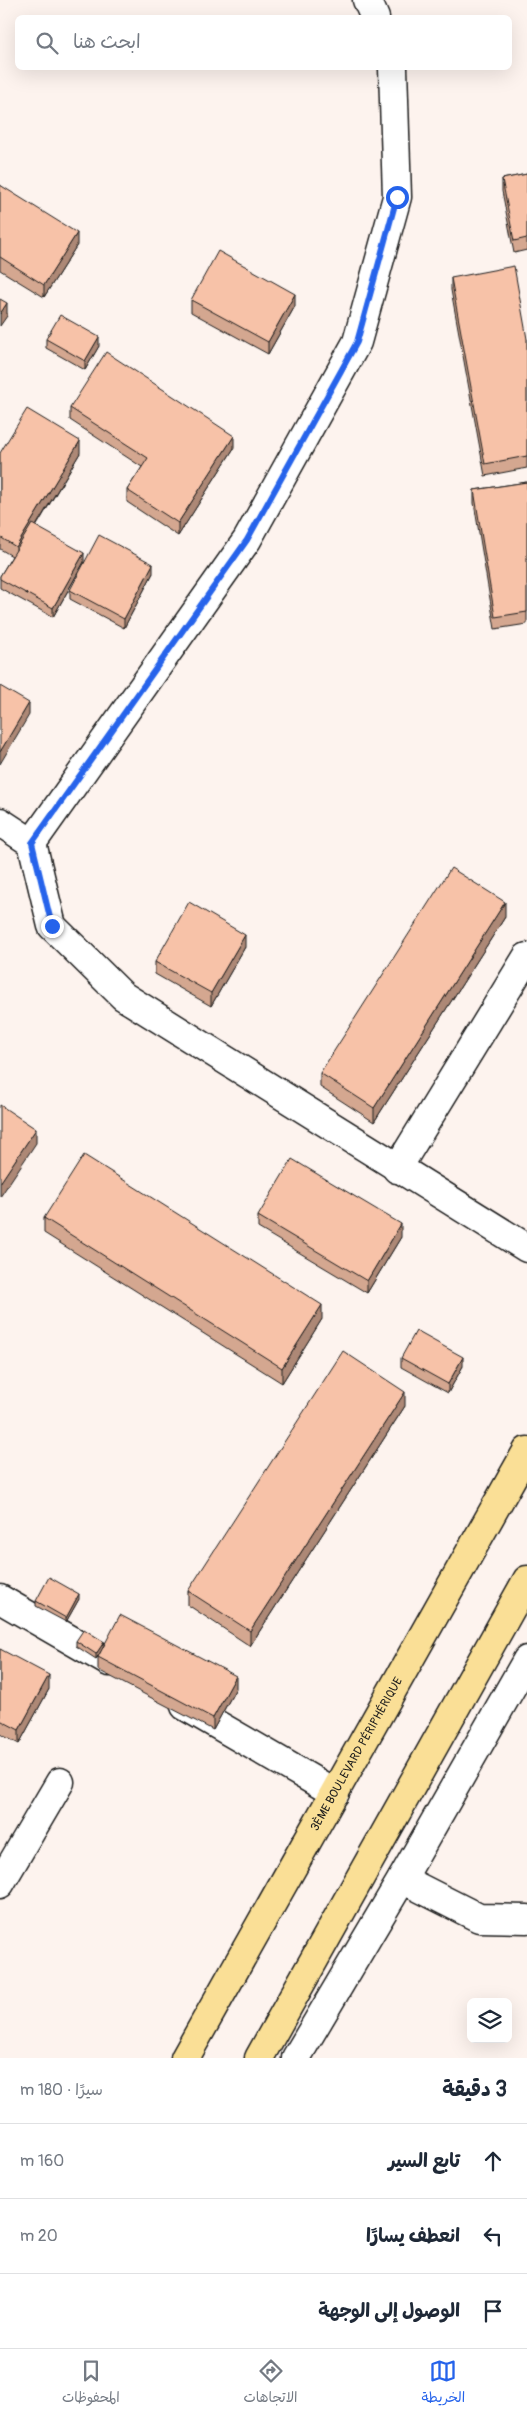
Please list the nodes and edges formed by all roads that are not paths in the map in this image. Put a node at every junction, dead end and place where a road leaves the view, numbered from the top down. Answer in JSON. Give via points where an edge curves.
{"nodes":[{"id":1,"x":367,"y":0,"type":"edge"},
{"id":2,"x":374,"y":15,"type":"edge"},
{"id":3,"x":393,"y":70,"type":"edge"},
{"id":4,"x":0,"y":822,"type":"edge"},
{"id":5,"x":32,"y":843,"type":"junction"},
{"id":6,"x":527,"y":957,"type":"edge"},
{"id":7,"x":396,"y":1169,"type":"junction"},
{"id":8,"x":527,"y":1248,"type":"edge"},
{"id":9,"x":527,"y":1451,"type":"edge"},
{"id":10,"x":527,"y":1580,"type":"edge"},
{"id":11,"x":0,"y":1599,"type":"edge"},
{"id":12,"x":527,"y":1660,"type":"edge"},
{"id":13,"x":129,"y":1674,"type":"edge"},
{"id":14,"x":163,"y":1693,"type":"edge"},
{"id":15,"x":60,"y":1782,"type":"dead end"},
{"id":16,"x":335,"y":1793,"type":"junction"},
{"id":17,"x":9,"y":1846,"type":"edge"},
{"id":18,"x":402,"y":1879,"type":"junction"},
{"id":19,"x":0,"y":1884,"type":"edge"},
{"id":20,"x":527,"y":1919,"type":"edge"},
{"id":21,"x":185,"y":2058,"type":"edge"},
{"id":22,"x":259,"y":2058,"type":"edge"},
{"id":23,"x":296,"y":2058,"type":"edge"}],
"edges":[{"from":1,"to":2,"type":"street"},
{"from":3,"to":5,"type":"street","via":[[397,197],[357,342],[247,540]]},
{"from":4,"to":5,"type":"street"},
{"from":5,"to":7,"type":"street","via":[[52,926],[123,996]]},
{"from":6,"to":7,"type":"street"},
{"from":7,"to":8,"type":"street"},
{"from":9,"to":16,"type":"highway","name":"3ÈME BOULEVARD PÉRIPHÉRIQUE"},
{"from":10,"to":22,"type":"highway"},
{"from":11,"to":13,"type":"street"},
{"from":12,"to":18,"type":"street"},
{"from":14,"to":16,"type":"street"},
{"from":15,"to":17,"type":"street"},
{"from":16,"to":21,"type":"highway","name":"3ÈME BOULEVARD PÉRIPHÉRIQUE"},
{"from":17,"to":19,"type":"street"},
{"from":18,"to":20,"type":"street","via":[[479,1918]]},
{"from":18,"to":23,"type":"street"}]}
